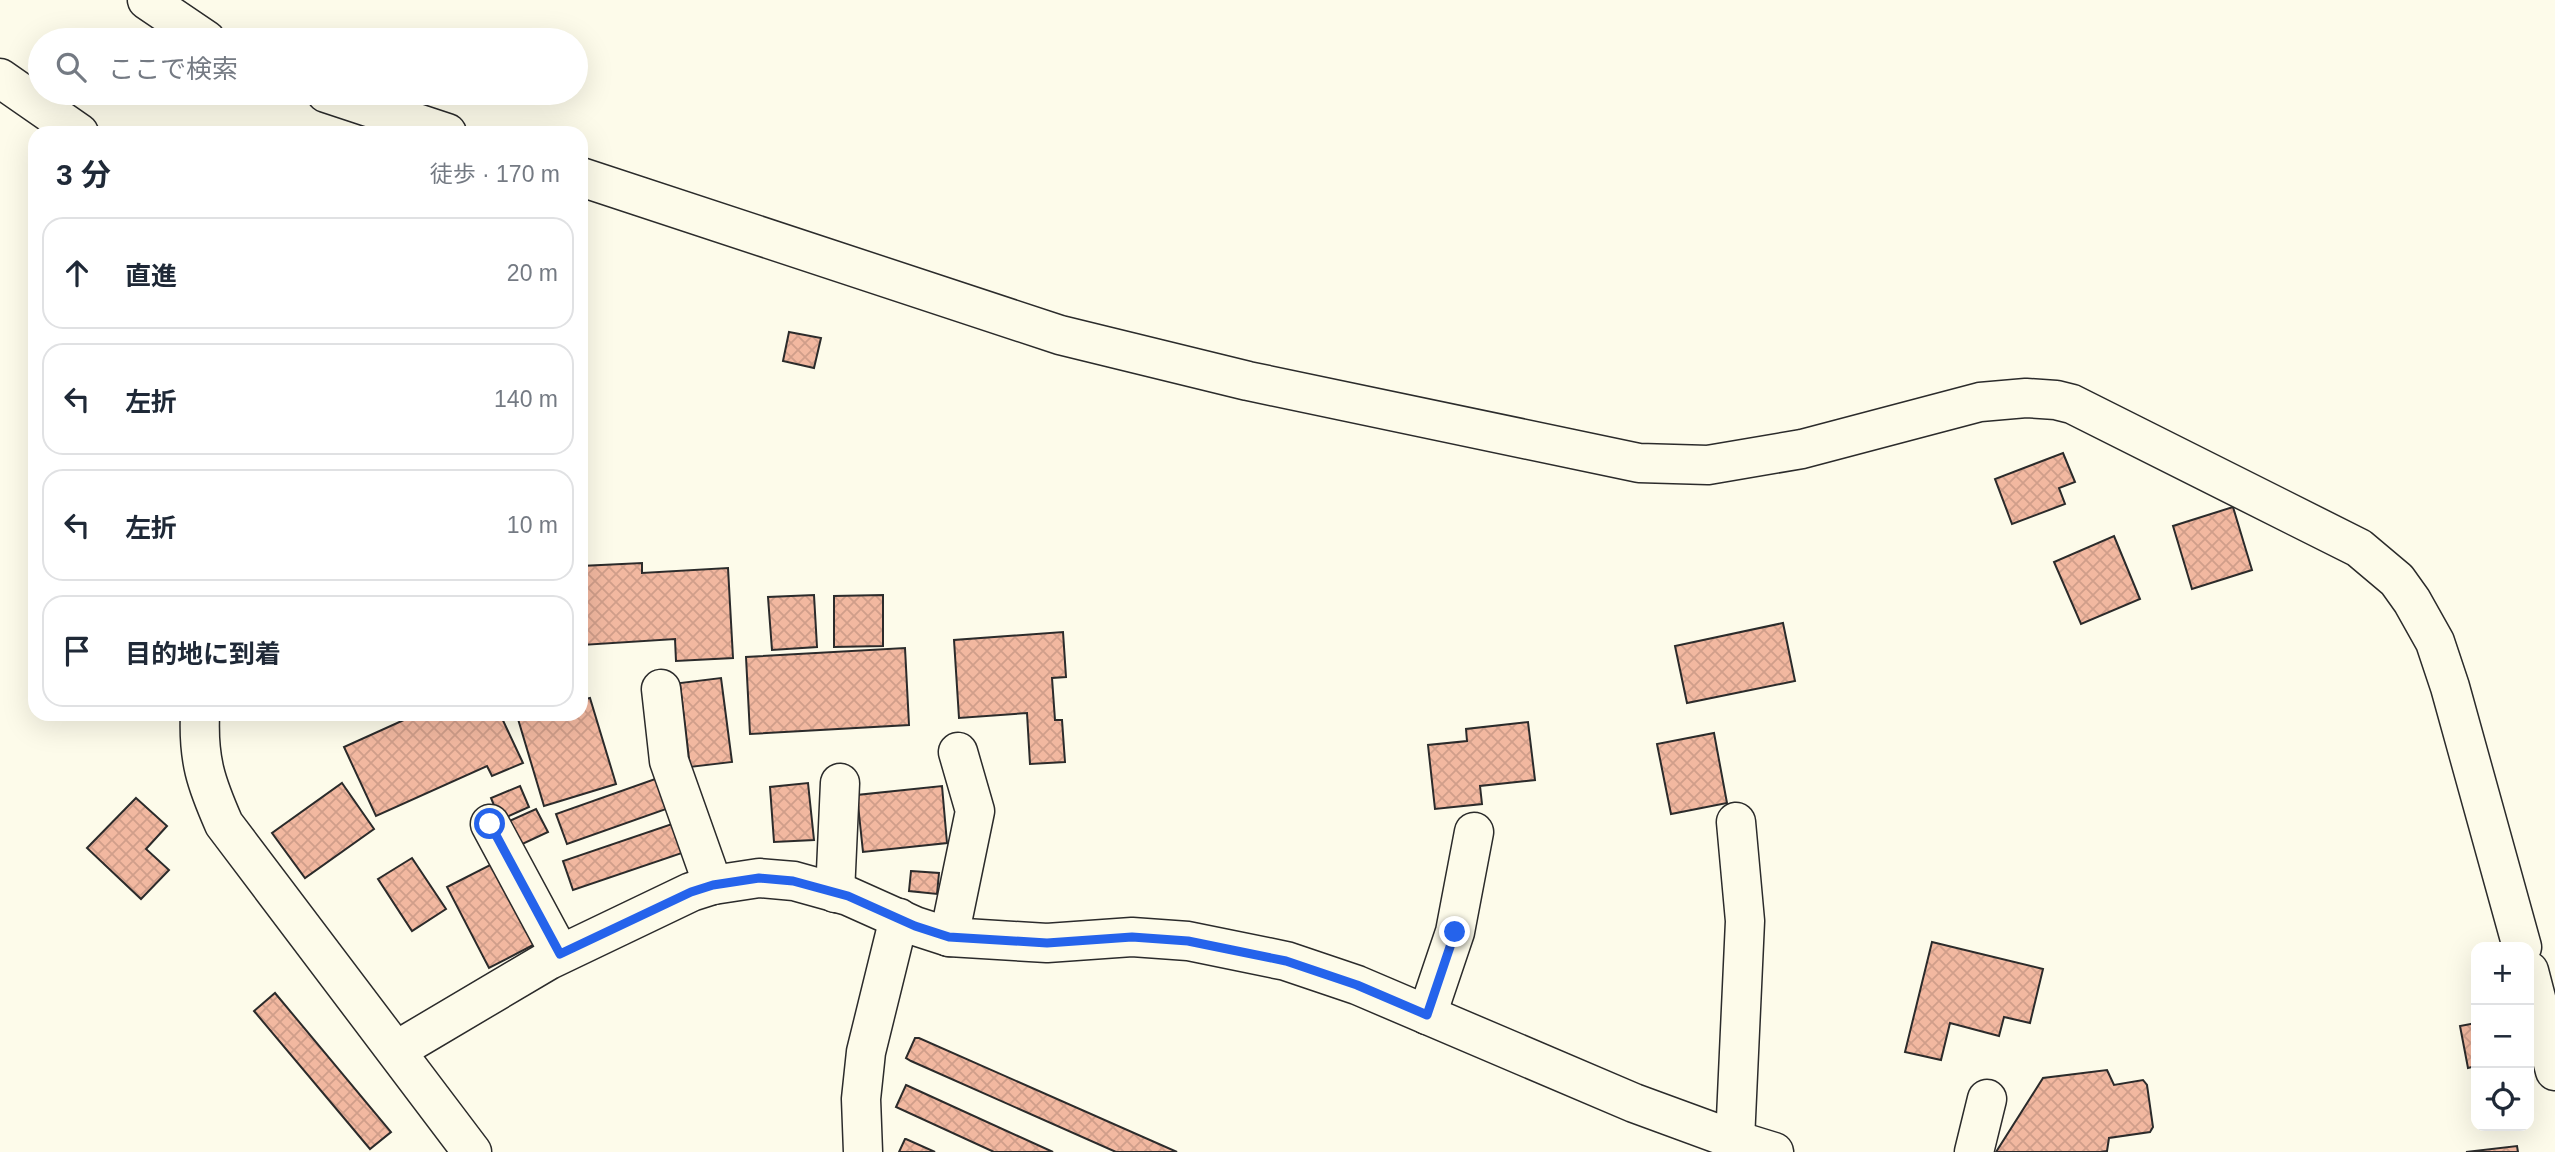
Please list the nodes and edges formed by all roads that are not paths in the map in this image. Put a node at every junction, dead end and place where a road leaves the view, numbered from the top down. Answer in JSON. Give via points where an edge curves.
{"nodes":[{"id":1,"x":147,"y":0,"type":"edge"},
{"id":2,"x":188,"y":28,"type":"edge"},
{"id":3,"x":0,"y":78,"type":"edge"},
{"id":4,"x":28,"y":97,"type":"edge"},
{"id":5,"x":39,"y":105,"type":"edge"},
{"id":6,"x":362,"y":105,"type":"edge"},
{"id":7,"x":69,"y":126,"type":"edge"},
{"id":8,"x":426,"y":126,"type":"edge"},
{"id":9,"x":588,"y":179,"type":"edge"},
{"id":10,"x":661,"y":690,"type":"dead end"},
{"id":11,"x":201,"y":721,"type":"edge"},
{"id":12,"x":958,"y":752,"type":"dead end"},
{"id":13,"x":840,"y":783,"type":"dead end"},
{"id":14,"x":1736,"y":822,"type":"dead end"},
{"id":15,"x":490,"y":824,"type":"dead end"},
{"id":16,"x":1474,"y":832,"type":"dead end"},
{"id":17,"x":713,"y":885,"type":"junction"},
{"id":18,"x":835,"y":893,"type":"junction"},
{"id":19,"x":899,"y":918,"type":"junction"},
{"id":20,"x":949,"y":937,"type":"junction"},
{"id":21,"x":2521,"y":942,"type":"edge"},
{"id":22,"x":560,"y":954,"type":"junction"},
{"id":23,"x":2534,"y":990,"type":"edge"},
{"id":24,"x":1427,"y":1015,"type":"junction"},
{"id":25,"x":397,"y":1050,"type":"junction"},
{"id":26,"x":2555,"y":1071,"type":"edge"},
{"id":27,"x":1987,"y":1099,"type":"dead end"},
{"id":28,"x":1735,"y":1140,"type":"junction"},
{"id":29,"x":472,"y":1152,"type":"edge"},
{"id":30,"x":863,"y":1152,"type":"edge"},
{"id":31,"x":1774,"y":1152,"type":"edge"},
{"id":32,"x":1974,"y":1152,"type":"edge"}],
"edges":[{"from":1,"to":2,"type":"street"},
{"from":3,"to":4,"type":"street"},
{"from":5,"to":7,"type":"street"},
{"from":6,"to":8,"type":"street"},
{"from":9,"to":21,"type":"street","via":[[1060,335],[1248,381],[1639,463],[1708,465],[1802,449],[1980,402],[2026,398],[2072,404],[2359,548],[2397,580],[2435,642]]},
{"from":10,"to":17,"type":"street","via":[[669,761]]},
{"from":11,"to":25,"type":"street","via":[[199,746],[206,783],[224,824]]},
{"from":12,"to":20,"type":"street","via":[[975,811]]},
{"from":13,"to":18,"type":"street"},
{"from":14,"to":28,"type":"street","via":[[1745,920]]},
{"from":15,"to":22,"type":"street"},
{"from":16,"to":24,"type":"street","via":[[1455,932]]},
{"from":17,"to":18,"type":"street","via":[[759,878],[793,881]]},
{"from":17,"to":22,"type":"street"},
{"from":18,"to":19,"type":"street"},
{"from":19,"to":20,"type":"street"},
{"from":19,"to":30,"type":"street","via":[[866,1052],[861,1099]]},
{"from":20,"to":24,"type":"street","via":[[1047,943],[1132,937],[1188,941],[1286,961]]},
{"from":22,"to":25,"type":"street"},
{"from":23,"to":26,"type":"street"},
{"from":24,"to":28,"type":"street","via":[[1634,1103]]},
{"from":25,"to":29,"type":"street"},
{"from":27,"to":32,"type":"street"},
{"from":28,"to":31,"type":"street"}]}
